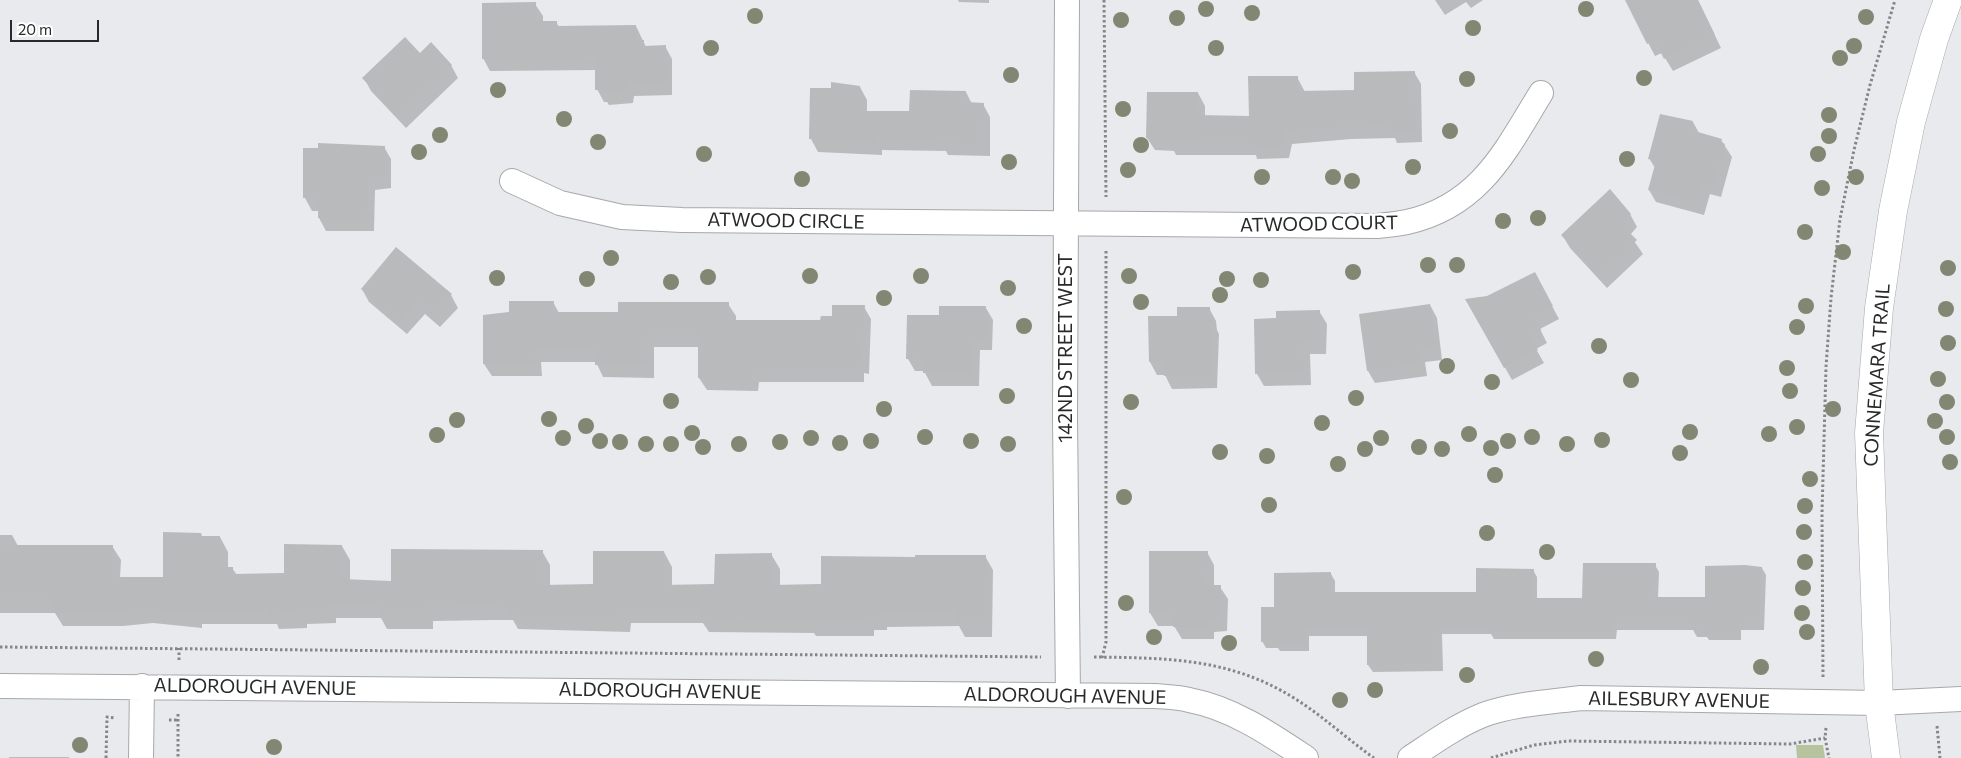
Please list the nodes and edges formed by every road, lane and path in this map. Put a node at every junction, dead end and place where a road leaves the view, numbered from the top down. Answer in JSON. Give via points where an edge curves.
{"nodes":[{"id":1,"x":1067,"y":0,"type":"edge"},
{"id":2,"x":1104,"y":0,"type":"edge"},
{"id":3,"x":1895,"y":0,"type":"edge"},
{"id":4,"x":1948,"y":0,"type":"edge"},
{"id":5,"x":1541,"y":92,"type":"dead end"},
{"id":6,"x":512,"y":180,"type":"dead end"},
{"id":7,"x":1067,"y":224,"type":"junction"},
{"id":8,"x":1106,"y":224,"type":"junction"},
{"id":9,"x":0,"y":647,"type":"edge"},
{"id":10,"x":1068,"y":657,"type":"junction"},
{"id":11,"x":1102,"y":658,"type":"junction"},
{"id":12,"x":0,"y":686,"type":"edge"},
{"id":13,"x":142,"y":686,"type":"junction"},
{"id":14,"x":1068,"y":696,"type":"junction"},
{"id":15,"x":1961,"y":699,"type":"edge"},
{"id":16,"x":1824,"y":702,"type":"junction"},
{"id":17,"x":1879,"y":703,"type":"junction"},
{"id":18,"x":1825,"y":738,"type":"junction"},
{"id":19,"x":141,"y":758,"type":"edge"},
{"id":20,"x":1306,"y":758,"type":"edge"},
{"id":21,"x":1374,"y":758,"type":"edge"},
{"id":22,"x":1410,"y":758,"type":"edge"},
{"id":23,"x":1491,"y":758,"type":"edge"},
{"id":24,"x":1829,"y":758,"type":"edge"},
{"id":25,"x":1886,"y":758,"type":"edge"}],
"edges":[{"from":1,"to":7,"type":"street","name":"142ND STREET WEST"},
{"from":2,"to":8,"type":"path"},
{"from":3,"to":16,"type":"path","via":[[1854,150],[1840,219],[1831,298],[1822,513],[1821,667]]},
{"from":4,"to":17,"type":"street","name":"CONNEMARA TRAIL","via":[[1911,122],[1893,211],[1879,308],[1869,433]]},
{"from":5,"to":8,"type":"street","name":"ATWOOD COURT","via":[[1487,176],[1463,197],[1436,213],[1408,222],[1377,226]]},
{"from":6,"to":7,"type":"street","name":"ATWOOD CIRCLE","via":[[560,202],[622,217]]},
{"from":7,"to":8,"type":"street","name":"ATWOOD COURT"},
{"from":7,"to":10,"type":"street","name":"142ND STREET WEST"},
{"from":8,"to":11,"type":"path","via":[[1106,642]]},
{"from":9,"to":10,"type":"path"},
{"from":10,"to":11,"type":"path"},
{"from":10,"to":14,"type":"street","name":"142ND STREET WEST"},
{"from":11,"to":21,"type":"path","via":[[1180,659],[1224,667],[1293,697]]},
{"from":12,"to":13,"type":"street","name":"ALDOROUGH AVENUE"},
{"from":13,"to":14,"type":"street","name":"ALDOROUGH AVENUE"},
{"from":13,"to":19,"type":"street"},
{"from":14,"to":20,"type":"street","name":"ALDOROUGH AVENUE","via":[[1155,696],[1190,700],[1229,713]]},
{"from":15,"to":17,"type":"street","name":"AILESBURY AVENUE"},
{"from":16,"to":17,"type":"street","name":"AILESBURY AVENUE"},
{"from":16,"to":18,"type":"path"},
{"from":16,"to":22,"type":"street","name":"AILESBURY AVENUE","via":[[1581,698],[1534,703],[1484,715],[1449,731]]},
{"from":17,"to":25,"type":"street","name":"CONNEMARA TRAIL"},
{"from":18,"to":23,"type":"path","via":[[1790,744],[1568,741],[1534,744]]},
{"from":18,"to":24,"type":"path"}]}
